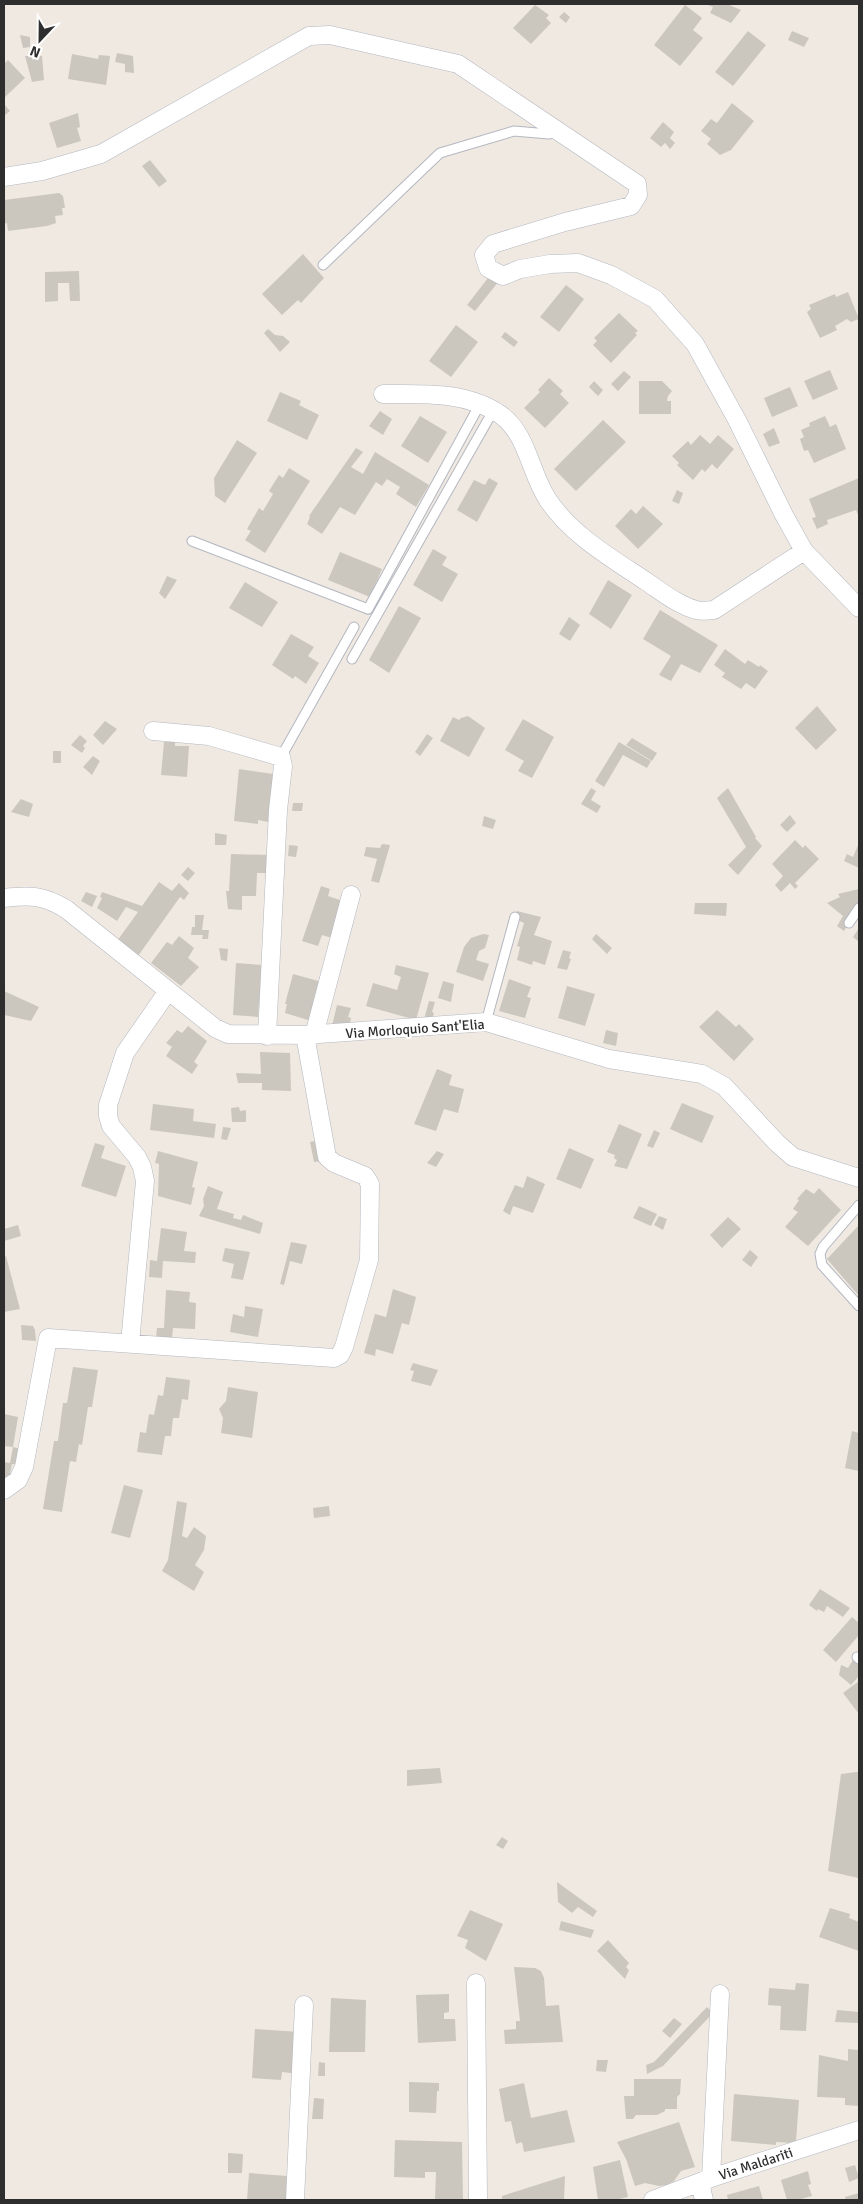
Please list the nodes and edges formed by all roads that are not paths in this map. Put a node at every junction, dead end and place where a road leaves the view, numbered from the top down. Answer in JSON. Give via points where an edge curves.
{"nodes":[{"id":1,"x":555,"y":129,"type":"junction"},
{"id":2,"x":4,"y":177,"type":"edge"},
{"id":3,"x":323,"y":265,"type":"dead end"},
{"id":4,"x":383,"y":394,"type":"dead end"},
{"id":5,"x":487,"y":407,"type":"junction"},
{"id":6,"x":192,"y":540,"type":"dead end"},
{"id":7,"x":804,"y":551,"type":"junction"},
{"id":8,"x":859,"y":608,"type":"edge"},
{"id":9,"x":354,"y":627,"type":"dead end"},
{"id":10,"x":352,"y":659,"type":"dead end"},
{"id":11,"x":153,"y":731,"type":"dead end"},
{"id":12,"x":281,"y":757,"type":"junction"},
{"id":13,"x":351,"y":895,"type":"dead end"},
{"id":14,"x":4,"y":898,"type":"edge"},
{"id":15,"x":859,"y":908,"type":"edge"},
{"id":16,"x":515,"y":917,"type":"dead end"},
{"id":17,"x":849,"y":923,"type":"dead end"},
{"id":18,"x":168,"y":990,"type":"junction"},
{"id":19,"x":486,"y":1022,"type":"junction"},
{"id":20,"x":310,"y":1035,"type":"junction"},
{"id":21,"x":267,"y":1036,"type":"junction"},
{"id":22,"x":859,"y":1178,"type":"edge"},
{"id":23,"x":859,"y":1205,"type":"edge"},
{"id":24,"x":859,"y":1306,"type":"edge"},
{"id":25,"x":130,"y":1343,"type":"junction"},
{"id":26,"x":4,"y":1490,"type":"edge"},
{"id":27,"x":476,"y":1983,"type":"dead end"},
{"id":28,"x":720,"y":1994,"type":"dead end"},
{"id":29,"x":304,"y":2005,"type":"dead end"},
{"id":30,"x":859,"y":2130,"type":"edge"},
{"id":31,"x":706,"y":2181,"type":"junction"},
{"id":32,"x":295,"y":2200,"type":"edge"},
{"id":33,"x":478,"y":2200,"type":"edge"},
{"id":34,"x":653,"y":2200,"type":"edge"},
{"id":35,"x":704,"y":2200,"type":"edge"}],
"edges":[{"from":1,"to":2,"type":"street","via":[[458,64],[330,34],[309,36],[101,154],[42,171]]},
{"from":1,"to":3,"type":"lane","via":[[549,134],[514,131],[440,154]]},
{"from":1,"to":7,"type":"street","via":[[637,184],[638,195],[632,206],[493,244],[484,255],[488,268],[503,276],[520,269],[578,263],[611,275],[655,299],[695,344]]},
{"from":4,"to":5,"type":"street","via":[[456,397]]},
{"from":5,"to":6,"type":"lane","via":[[368,609]]},
{"from":5,"to":7,"type":"street","via":[[515,428],[539,484],[549,502],[566,521],[599,551],[697,611],[714,610]]},
{"from":5,"to":10,"type":"lane"},
{"from":7,"to":8,"type":"street"},
{"from":9,"to":12,"type":"lane"},
{"from":11,"to":12,"type":"street","via":[[209,736]]},
{"from":12,"to":21,"type":"street"},
{"from":13,"to":20,"type":"street"},
{"from":14,"to":18,"type":"street","name":"Via Morloquio Sant'Elia","via":[[32,895],[52,901]]},
{"from":15,"to":17,"type":"lane"},
{"from":16,"to":19,"type":"lane"},
{"from":18,"to":21,"type":"street","name":"Via Morloquio Sant'Elia","via":[[215,1028],[228,1034]]},
{"from":18,"to":25,"type":"street","via":[[125,1053],[108,1105],[111,1126],[137,1157],[145,1181]]},
{"from":19,"to":20,"type":"street","name":"Via Morloquio Sant'Elia"},
{"from":19,"to":22,"type":"street","name":"Via Morloquio Sant'Elia","via":[[609,1059],[702,1074],[724,1086],[794,1157]]},
{"from":20,"to":21,"type":"street","name":"Via Morloquio Sant'Elia"},
{"from":20,"to":25,"type":"street","via":[[327,1157],[334,1164],[365,1176],[370,1184],[369,1260],[340,1355],[334,1358]]},
{"from":23,"to":24,"type":"lane","via":[[820,1254],[822,1265]]},
{"from":25,"to":26,"type":"street","via":[[48,1338],[24,1467],[18,1480]]},
{"from":27,"to":33,"type":"street"},
{"from":28,"to":31,"type":"street"},
{"from":29,"to":32,"type":"street"},
{"from":30,"to":31,"type":"street","name":"Via Maldariti"},
{"from":31,"to":34,"type":"street","name":"Via Maldariti"},
{"from":31,"to":35,"type":"street"}]}
